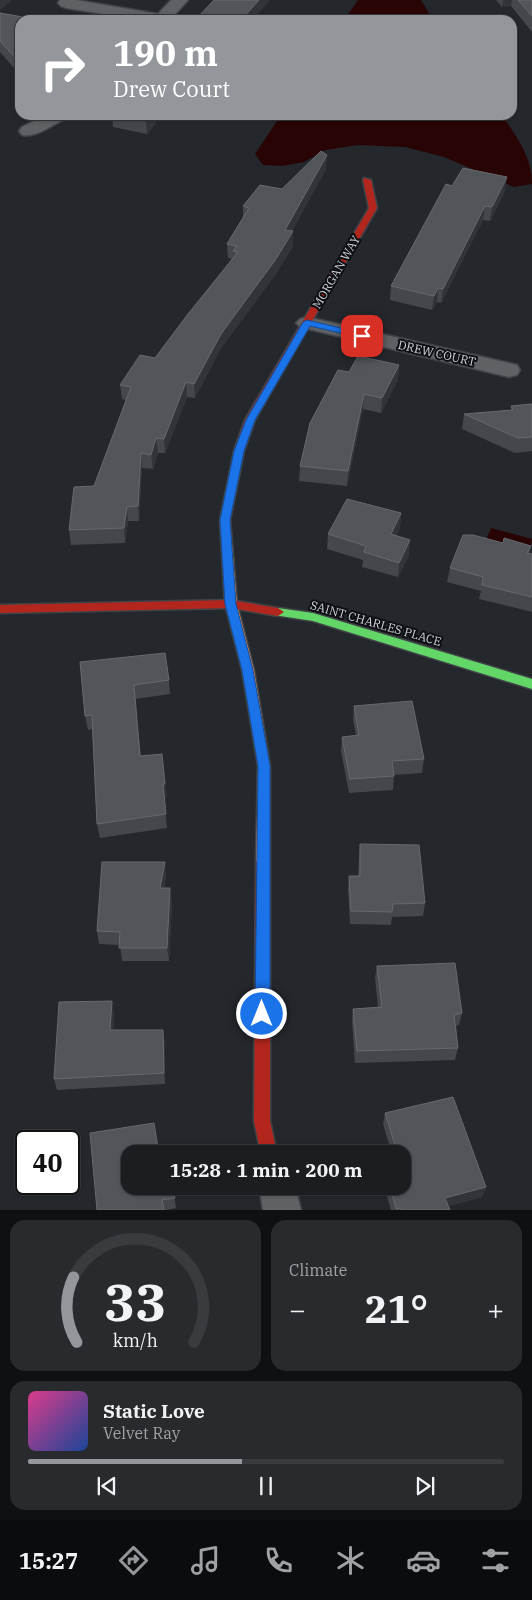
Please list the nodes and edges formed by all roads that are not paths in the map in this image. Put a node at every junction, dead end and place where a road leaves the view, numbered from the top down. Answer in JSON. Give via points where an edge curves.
{"nodes":[{"id":1,"x":180,"y":0,"type":"edge"},
{"id":2,"x":66,"y":3,"type":"dead end"},
{"id":3,"x":133,"y":15,"type":"edge"},
{"id":4,"x":166,"y":15,"type":"edge"},
{"id":5,"x":49,"y":120,"type":"edge"},
{"id":6,"x":28,"y":131,"type":"dead end"},
{"id":7,"x":366,"y":180,"type":"dead end"},
{"id":8,"x":307,"y":322,"type":"junction"},
{"id":9,"x":509,"y":370,"type":"dead end"},
{"id":10,"x":230,"y":604,"type":"junction"},
{"id":11,"x":0,"y":609,"type":"edge"},
{"id":12,"x":532,"y":684,"type":"edge"},
{"id":13,"x":267,"y":1145,"type":"edge"},
{"id":14,"x":279,"y":1195,"type":"edge"},
{"id":15,"x":282,"y":1210,"type":"edge"}],
"edges":[{"from":1,"to":4,"type":"street"},
{"from":2,"to":3,"type":"street"},
{"from":5,"to":6,"type":"street"},
{"from":7,"to":8,"type":"street","name":"MORGAN WAY","via":[[373,208]]},
{"from":8,"to":9,"type":"street","name":"DREW COURT"},
{"from":8,"to":10,"type":"street","name":"MORGAN WAY","via":[[250,420],[239,451],[225,520]]},
{"from":10,"to":11,"type":"street","name":"SAINT CHARLES PLACE"},
{"from":10,"to":12,"type":"street","name":"SAINT CHARLES PLACE","via":[[313,617]]},
{"from":10,"to":13,"type":"street","name":"MORGAN WAY","via":[[248,670],[264,766],[262,1121]]},
{"from":14,"to":15,"type":"street"}]}
